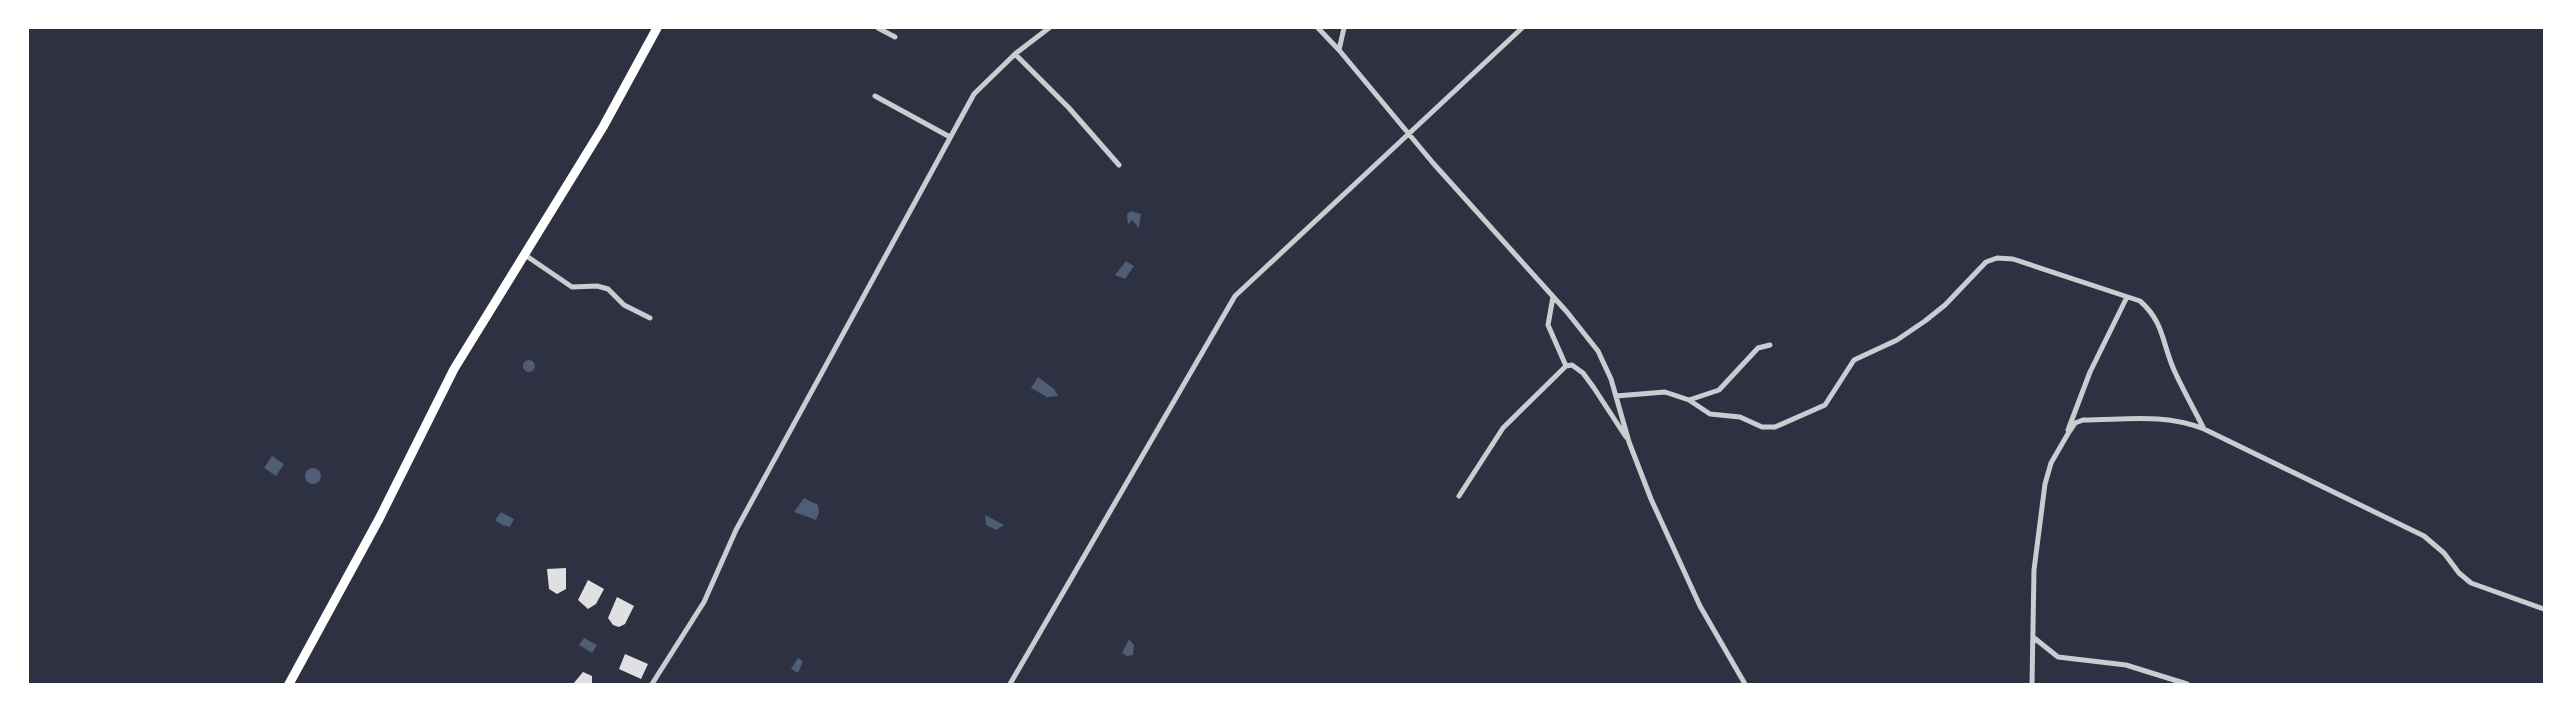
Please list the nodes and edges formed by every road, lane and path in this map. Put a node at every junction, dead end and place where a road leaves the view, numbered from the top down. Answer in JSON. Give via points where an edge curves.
{"nodes":[{"id":1,"x":657,"y":28,"type":"edge"},
{"id":2,"x":878,"y":28,"type":"edge"},
{"id":3,"x":1049,"y":28,"type":"edge"},
{"id":4,"x":1318,"y":28,"type":"edge"},
{"id":5,"x":1344,"y":28,"type":"edge"},
{"id":6,"x":1522,"y":28,"type":"edge"},
{"id":7,"x":895,"y":36,"type":"dead end"},
{"id":8,"x":1339,"y":50,"type":"junction"},
{"id":9,"x":1015,"y":54,"type":"junction"},
{"id":10,"x":875,"y":96,"type":"dead end"},
{"id":11,"x":1410,"y":134,"type":"junction"},
{"id":12,"x":950,"y":137,"type":"junction"},
{"id":13,"x":1119,"y":165,"type":"dead end"},
{"id":14,"x":525,"y":255,"type":"junction"},
{"id":15,"x":1553,"y":297,"type":"junction"},
{"id":16,"x":2127,"y":297,"type":"junction"},
{"id":17,"x":650,"y":318,"type":"dead end"},
{"id":18,"x":1770,"y":345,"type":"dead end"},
{"id":19,"x":1566,"y":366,"type":"junction"},
{"id":20,"x":1616,"y":396,"type":"junction"},
{"id":21,"x":1689,"y":400,"type":"junction"},
{"id":22,"x":2204,"y":429,"type":"junction"},
{"id":23,"x":2066,"y":437,"type":"junction"},
{"id":24,"x":1629,"y":442,"type":"junction"},
{"id":25,"x":1459,"y":496,"type":"dead end"},
{"id":26,"x":2544,"y":608,"type":"edge"},
{"id":27,"x":2033,"y":637,"type":"junction"},
{"id":28,"x":289,"y":684,"type":"edge"},
{"id":29,"x":652,"y":684,"type":"edge"},
{"id":30,"x":1010,"y":684,"type":"edge"},
{"id":31,"x":1745,"y":684,"type":"edge"},
{"id":32,"x":2032,"y":684,"type":"edge"},
{"id":33,"x":2187,"y":684,"type":"edge"}],
"edges":[{"from":1,"to":14,"type":"main road"},
{"from":2,"to":7,"type":"street"},
{"from":3,"to":9,"type":"street"},
{"from":4,"to":8,"type":"street"},
{"from":5,"to":8,"type":"street"},
{"from":6,"to":11,"type":"street"},
{"from":8,"to":11,"type":"street"},
{"from":9,"to":12,"type":"street","via":[[974,94]]},
{"from":9,"to":13,"type":"street"},
{"from":10,"to":12,"type":"street"},
{"from":11,"to":15,"type":"street"},
{"from":11,"to":30,"type":"street","via":[[1253,277],[1226,309]]},
{"from":12,"to":29,"type":"street","via":[[736,530],[704,602]]},
{"from":14,"to":17,"type":"street","via":[[572,287],[608,289],[624,305]]},
{"from":14,"to":28,"type":"main road","via":[[454,369],[380,519]]},
{"from":15,"to":19,"type":"street","via":[[1548,325]]},
{"from":15,"to":20,"type":"street","via":[[1598,351]]},
{"from":16,"to":21,"type":"street","via":[[2013,259],[1998,258],[1986,262],[1925,321],[1896,340],[1854,360],[1825,404],[1774,427],[1762,427],[1740,417],[1710,414]]},
{"from":16,"to":22,"type":"street","via":[[2150,310],[2160,327],[2173,368]]},
{"from":16,"to":23,"type":"street","via":[[2083,387]]},
{"from":18,"to":21,"type":"street","via":[[1758,348],[1719,390]]},
{"from":19,"to":24,"type":"street","via":[[1572,365],[1583,374]]},
{"from":19,"to":25,"type":"street","via":[[1504,428]]},
{"from":20,"to":21,"type":"street","via":[[1665,392]]},
{"from":20,"to":24,"type":"street"},
{"from":22,"to":23,"type":"street","via":[[2162,419],[2082,420]]},
{"from":22,"to":26,"type":"street","via":[[2424,536],[2471,583]]},
{"from":23,"to":27,"type":"street","via":[[2045,484],[2034,570]]},
{"from":24,"to":31,"type":"street","via":[[1650,499],[1700,606]]},
{"from":27,"to":32,"type":"street"},
{"from":27,"to":33,"type":"street","via":[[2058,656],[2126,665]]}]}
